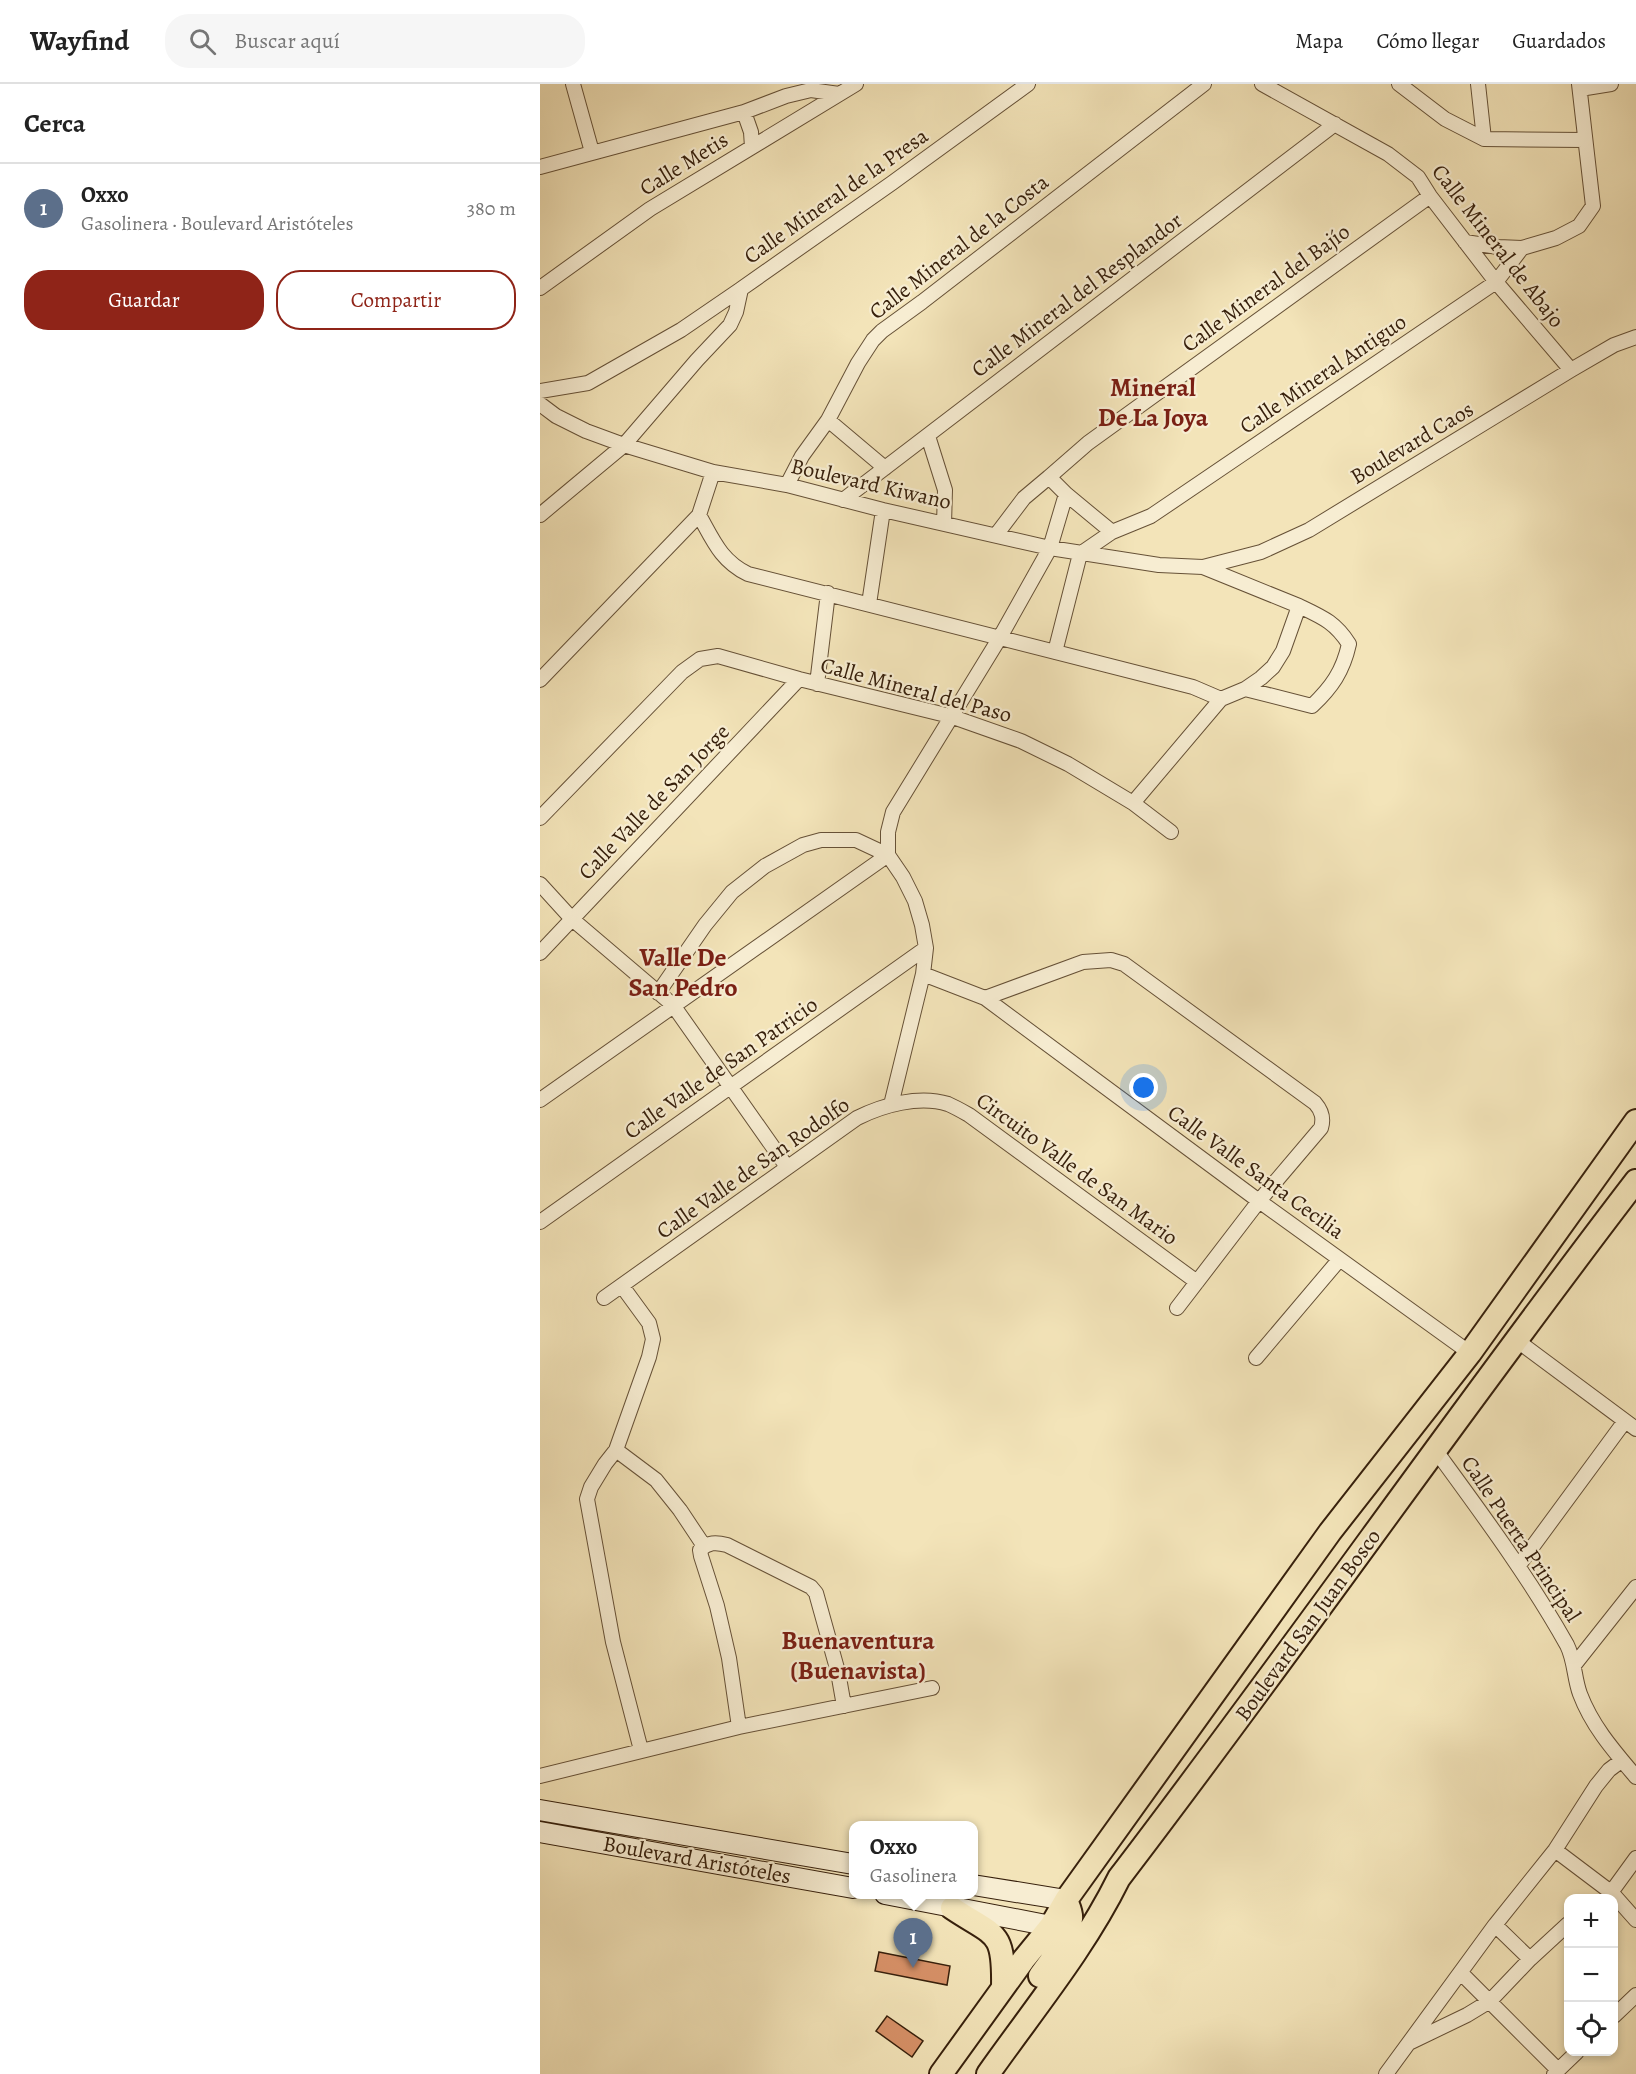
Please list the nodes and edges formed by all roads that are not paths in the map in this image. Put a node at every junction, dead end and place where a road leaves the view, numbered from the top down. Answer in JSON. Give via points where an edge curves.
{"nodes":[{"id":1,"x":573,"y":84,"type":"edge"},
{"id":2,"x":856,"y":84,"type":"edge"},
{"id":3,"x":1028,"y":84,"type":"edge"},
{"id":4,"x":1204,"y":84,"type":"edge"},
{"id":5,"x":1262,"y":84,"type":"edge"},
{"id":6,"x":1399,"y":84,"type":"edge"},
{"id":7,"x":1478,"y":84,"type":"edge"},
{"id":8,"x":1611,"y":84,"type":"edge"},
{"id":9,"x":1580,"y":86,"type":"edge"},
{"id":10,"x":839,"y":94,"type":"junction"},
{"id":11,"x":744,"y":112,"type":"junction"},
{"id":12,"x":1335,"y":124,"type":"junction"},
{"id":13,"x":1484,"y":139,"type":"junction"},
{"id":14,"x":1585,"y":140,"type":"junction"},
{"id":15,"x":752,"y":147,"type":"junction"},
{"id":16,"x":592,"y":152,"type":"junction"},
{"id":17,"x":540,"y":167,"type":"edge"},
{"id":18,"x":1430,"y":196,"type":"junction"},
{"id":19,"x":1465,"y":242,"type":"junction"},
{"id":20,"x":1522,"y":248,"type":"junction"},
{"id":21,"x":1496,"y":282,"type":"junction"},
{"id":22,"x":540,"y":288,"type":"edge"},
{"id":23,"x":741,"y":289,"type":"junction"},
{"id":24,"x":1636,"y":337,"type":"edge"},
{"id":25,"x":1571,"y":370,"type":"junction"},
{"id":26,"x":540,"y":392,"type":"edge"},
{"id":27,"x":540,"y":404,"type":"edge"},
{"id":28,"x":828,"y":420,"type":"junction"},
{"id":29,"x":928,"y":436,"type":"junction"},
{"id":30,"x":624,"y":445,"type":"junction"},
{"id":31,"x":885,"y":468,"type":"junction"},
{"id":32,"x":713,"y":472,"type":"junction"},
{"id":33,"x":1049,"y":477,"type":"junction"},
{"id":34,"x":787,"y":485,"type":"junction"},
{"id":35,"x":1066,"y":494,"type":"junction"},
{"id":36,"x":843,"y":500,"type":"junction"},
{"id":37,"x":883,"y":510,"type":"junction"},
{"id":38,"x":540,"y":515,"type":"edge"},
{"id":39,"x":699,"y":515,"type":"junction"},
{"id":40,"x":945,"y":524,"type":"junction"},
{"id":41,"x":1112,"y":532,"type":"junction"},
{"id":42,"x":996,"y":535,"type":"junction"},
{"id":43,"x":1050,"y":548,"type":"junction"},
{"id":44,"x":1080,"y":554,"type":"junction"},
{"id":45,"x":1203,"y":567,"type":"junction"},
{"id":46,"x":828,"y":593,"type":"junction"},
{"id":47,"x":868,"y":604,"type":"junction"},
{"id":48,"x":1299,"y":606,"type":"junction"},
{"id":49,"x":999,"y":639,"type":"junction"},
{"id":50,"x":1055,"y":652,"type":"junction"},
{"id":51,"x":540,"y":680,"type":"edge"},
{"id":52,"x":800,"y":680,"type":"junction"},
{"id":53,"x":817,"y":684,"type":"junction"},
{"id":54,"x":1245,"y":689,"type":"junction"},
{"id":55,"x":1221,"y":699,"type":"junction"},
{"id":56,"x":950,"y":716,"type":"junction"},
{"id":57,"x":1133,"y":803,"type":"junction"},
{"id":58,"x":540,"y":818,"type":"edge"},
{"id":59,"x":1172,"y":832,"type":"dead end"},
{"id":60,"x":888,"y":855,"type":"junction"},
{"id":61,"x":540,"y":884,"type":"edge"},
{"id":62,"x":572,"y":919,"type":"junction"},
{"id":63,"x":926,"y":948,"type":"junction"},
{"id":64,"x":540,"y":953,"type":"edge"},
{"id":65,"x":923,"y":974,"type":"junction"},
{"id":66,"x":658,"y":993,"type":"junction"},
{"id":67,"x":985,"y":998,"type":"junction"},
{"id":68,"x":673,"y":1005,"type":"junction"},
{"id":69,"x":732,"y":1087,"type":"junction"},
{"id":70,"x":540,"y":1100,"type":"edge"},
{"id":71,"x":891,"y":1105,"type":"junction"},
{"id":72,"x":1636,"y":1121,"type":"edge"},
{"id":73,"x":788,"y":1167,"type":"junction"},
{"id":74,"x":1636,"y":1181,"type":"edge"},
{"id":75,"x":1259,"y":1201,"type":"junction"},
{"id":76,"x":540,"y":1222,"type":"edge"},
{"id":77,"x":1339,"y":1260,"type":"junction"},
{"id":78,"x":1197,"y":1282,"type":"junction"},
{"id":79,"x":622,"y":1286,"type":"junction"},
{"id":80,"x":604,"y":1298,"type":"dead end"},
{"id":81,"x":1177,"y":1308,"type":"dead end"},
{"id":82,"x":1515,"y":1339,"type":"junction"},
{"id":83,"x":1470,"y":1353,"type":"junction"},
{"id":84,"x":1256,"y":1358,"type":"dead end"},
{"id":85,"x":1631,"y":1425,"type":"edge"},
{"id":86,"x":616,"y":1450,"type":"junction"},
{"id":87,"x":1436,"y":1451,"type":"junction"},
{"id":88,"x":1396,"y":1504,"type":"junction"},
{"id":89,"x":1330,"y":1532,"type":"junction"},
{"id":90,"x":1351,"y":1545,"type":"junction"},
{"id":91,"x":704,"y":1546,"type":"junction"},
{"id":92,"x":1519,"y":1565,"type":"junction"},
{"id":93,"x":1636,"y":1587,"type":"edge"},
{"id":94,"x":1300,"y":1636,"type":"junction"},
{"id":95,"x":1575,"y":1664,"type":"junction"},
{"id":96,"x":932,"y":1688,"type":"dead end"},
{"id":97,"x":844,"y":1706,"type":"junction"},
{"id":98,"x":739,"y":1727,"type":"junction"},
{"id":99,"x":641,"y":1750,"type":"junction"},
{"id":100,"x":1631,"y":1767,"type":"edge"},
{"id":101,"x":540,"y":1776,"type":"edge"},
{"id":102,"x":541,"y":1807,"type":"edge"},
{"id":103,"x":540,"y":1832,"type":"edge"},
{"id":104,"x":1555,"y":1850,"type":"junction"},
{"id":105,"x":1636,"y":1858,"type":"edge"},
{"id":106,"x":849,"y":1863,"type":"edge"},
{"id":107,"x":1119,"y":1878,"type":"junction"},
{"id":108,"x":849,"y":1887,"type":"edge"},
{"id":109,"x":978,"y":1887,"type":"edge"},
{"id":110,"x":1608,"y":1894,"type":"edge"},
{"id":111,"x":1611,"y":1894,"type":"edge"},
{"id":112,"x":909,"y":1899,"type":"edge"},
{"id":113,"x":1618,"y":1903,"type":"edge"},
{"id":114,"x":952,"y":1908,"type":"junction"},
{"id":115,"x":1063,"y":1916,"type":"junction"},
{"id":116,"x":1636,"y":1920,"type":"edge"},
{"id":117,"x":1494,"y":1925,"type":"junction"},
{"id":118,"x":1564,"y":1928,"type":"edge"},
{"id":119,"x":1530,"y":1959,"type":"junction"},
{"id":120,"x":1461,"y":1973,"type":"junction"},
{"id":121,"x":1003,"y":1986,"type":"junction"},
{"id":122,"x":1636,"y":1995,"type":"edge"},
{"id":123,"x":1490,"y":2001,"type":"junction"},
{"id":124,"x":1618,"y":2012,"type":"edge"},
{"id":125,"x":1410,"y":2043,"type":"junction"},
{"id":126,"x":1572,"y":2056,"type":"edge"},
{"id":127,"x":1556,"y":2072,"type":"edge"},
{"id":128,"x":941,"y":2074,"type":"edge"},
{"id":129,"x":971,"y":2074,"type":"edge"},
{"id":130,"x":988,"y":2074,"type":"edge"},
{"id":131,"x":1386,"y":2074,"type":"edge"}],
"edges":[{"from":1,"to":16,"type":"street"},
{"from":2,"to":10,"type":"street","name":"Calle Metis"},
{"from":3,"to":23,"type":"street","name":"Calle Mineral de la Presa"},
{"from":4,"to":28,"type":"street","name":"Calle Mineral de la Costa","via":[[882,331],[858,363]]},
{"from":5,"to":12,"type":"street","name":"Calle Mineral de Abajo"},
{"from":6,"to":13,"type":"street","via":[[1445,119]]},
{"from":7,"to":13,"type":"street"},
{"from":8,"to":9,"type":"street"},
{"from":9,"to":14,"type":"street"},
{"from":10,"to":11,"type":"street","via":[[812,90]]},
{"from":10,"to":15,"type":"street","name":"Calle Metis"},
{"from":11,"to":15,"type":"street"},
{"from":11,"to":16,"type":"street"},
{"from":12,"to":18,"type":"street","name":"Calle Mineral de Abajo","via":[[1403,165],[1418,177]]},
{"from":12,"to":29,"type":"street","name":"Calle Mineral del Resplandor"},
{"from":13,"to":14,"type":"street"},
{"from":14,"to":20,"type":"street","via":[[1593,206],[1579,226]]},
{"from":15,"to":22,"type":"street","name":"Calle Metis","via":[[650,209]]},
{"from":16,"to":17,"type":"street"},
{"from":18,"to":19,"type":"street","name":"Calle Mineral de Abajo"},
{"from":18,"to":33,"type":"street","name":"Calle Mineral del Bajío","via":[[1088,443]]},
{"from":19,"to":20,"type":"street"},
{"from":19,"to":21,"type":"street","name":"Calle Mineral de Abajo"},
{"from":20,"to":21,"type":"street","name":"Calle Mineral Antiguo"},
{"from":21,"to":25,"type":"street","name":"Calle Mineral de Abajo"},
{"from":21,"to":41,"type":"street","name":"Calle Mineral Antiguo","via":[[1151,516]]},
{"from":23,"to":26,"type":"street","via":[[681,330],[588,383]]},
{"from":23,"to":30,"type":"street","name":"Calle Mineral de la Presa","via":[[730,325]]},
{"from":24,"to":25,"type":"street","name":"Boulevard Caos"},
{"from":25,"to":45,"type":"street","name":"Boulevard Caos","via":[[1310,530],[1261,552]]},
{"from":27,"to":30,"type":"street","name":"Boulevard Kiwano","via":[[586,431]]},
{"from":28,"to":31,"type":"street"},
{"from":28,"to":34,"type":"street","name":"Calle Mineral de la Costa"},
{"from":29,"to":31,"type":"street","name":"Calle Mineral del Resplandor"},
{"from":29,"to":40,"type":"street","via":[[945,490]]},
{"from":30,"to":32,"type":"street","name":"Boulevard Kiwano"},
{"from":30,"to":38,"type":"street","name":"Calle Mineral de la Presa"},
{"from":31,"to":36,"type":"street","name":"Calle Mineral del Resplandor"},
{"from":32,"to":34,"type":"street","name":"Boulevard Kiwano"},
{"from":32,"to":39,"type":"street"},
{"from":33,"to":35,"type":"street"},
{"from":33,"to":42,"type":"street","name":"Calle Mineral del Bajío","via":[[1023,498]]},
{"from":34,"to":36,"type":"street","name":"Boulevard Kiwano"},
{"from":35,"to":41,"type":"street"},
{"from":35,"to":43,"type":"street"},
{"from":36,"to":37,"type":"street","name":"Boulevard Kiwano"},
{"from":37,"to":40,"type":"street","name":"Boulevard Kiwano"},
{"from":37,"to":47,"type":"street"},
{"from":39,"to":46,"type":"street","via":[[721,554],[737,568]]},
{"from":39,"to":51,"type":"street"},
{"from":40,"to":42,"type":"street","name":"Boulevard Kiwano"},
{"from":41,"to":44,"type":"street","name":"Calle Mineral Antiguo"},
{"from":42,"to":43,"type":"street","name":"Boulevard Kiwano"},
{"from":43,"to":44,"type":"street","name":"Boulevard Kiwano"},
{"from":43,"to":49,"type":"street"},
{"from":44,"to":45,"type":"street","name":"Boulevard Kiwano"},
{"from":44,"to":50,"type":"street"},
{"from":45,"to":48,"type":"street"},
{"from":46,"to":47,"type":"street"},
{"from":46,"to":53,"type":"street"},
{"from":47,"to":49,"type":"street"},
{"from":48,"to":54,"type":"street","via":[[1273,667]]},
{"from":48,"to":54,"type":"street","via":[[1339,628],[1349,644],[1345,662],[1329,690],[1312,706]]},
{"from":49,"to":50,"type":"street"},
{"from":49,"to":56,"type":"street"},
{"from":50,"to":55,"type":"street","via":[[1193,687]]},
{"from":52,"to":53,"type":"street","name":"Calle Mineral del Paso"},
{"from":52,"to":58,"type":"street","name":"Calle Mineral del Paso","via":[[718,656],[699,659]]},
{"from":52,"to":62,"type":"street","name":"Calle Valle de San Jorge"},
{"from":53,"to":56,"type":"street","name":"Calle Mineral del Paso"},
{"from":54,"to":55,"type":"street"},
{"from":55,"to":57,"type":"street"},
{"from":56,"to":57,"type":"street","name":"Calle Mineral del Paso","via":[[1021,741]]},
{"from":56,"to":60,"type":"street","via":[[893,812]]},
{"from":57,"to":59,"type":"street","name":"Calle Mineral del Paso"},
{"from":60,"to":63,"type":"street","via":[[915,902]]},
{"from":60,"to":66,"type":"street","via":[[856,840],[821,840],[765,866],[732,892]]},
{"from":60,"to":68,"type":"street"},
{"from":61,"to":62,"type":"street"},
{"from":62,"to":64,"type":"street","name":"Calle Valle de San Jorge"},
{"from":62,"to":66,"type":"street"},
{"from":63,"to":65,"type":"street"},
{"from":63,"to":69,"type":"street","name":"Calle Valle de San Patricio"},
{"from":65,"to":67,"type":"street","name":"Calle Valle Santa Cecilia"},
{"from":65,"to":71,"type":"street"},
{"from":66,"to":68,"type":"street"},
{"from":67,"to":75,"type":"street","name":"Calle Valle Santa Cecilia"},
{"from":67,"to":75,"type":"street","via":[[1083,962],[1124,964],[1315,1103],[1322,1116],[1321,1128]]},
{"from":68,"to":69,"type":"street"},
{"from":68,"to":70,"type":"street"},
{"from":69,"to":73,"type":"street"},
{"from":69,"to":76,"type":"street","name":"Calle Valle de San Patricio"},
{"from":71,"to":73,"type":"street","name":"Calle Valle de San Rodolfo","via":[[858,1118]]},
{"from":71,"to":78,"type":"street","name":"Circuito Valle de San Mario","via":[[921,1101],[947,1104],[969,1115]]},
{"from":72,"to":83,"type":"main road","name":"Boulevard San Juan Bosco"},
{"from":73,"to":79,"type":"street","name":"Calle Valle de San Rodolfo"},
{"from":74,"to":82,"type":"main road","name":"Boulevard San Juan Bosco"},
{"from":75,"to":77,"type":"street","name":"Calle Valle Santa Cecilia"},
{"from":75,"to":78,"type":"street"},
{"from":77,"to":83,"type":"street","name":"Calle Valle Santa Cecilia"},
{"from":77,"to":84,"type":"street"},
{"from":78,"to":81,"type":"street"},
{"from":79,"to":80,"type":"street","name":"Calle Valle de San Rodolfo"},
{"from":79,"to":86,"type":"street","via":[[649,1323],[653,1339]]},
{"from":82,"to":85,"type":"street"},
{"from":82,"to":87,"type":"main road","name":"Boulevard San Juan Bosco"},
{"from":83,"to":89,"type":"main road","name":"Boulevard San Juan Bosco"},
{"from":85,"to":92,"type":"street"},
{"from":86,"to":91,"type":"street","via":[[656,1480]]},
{"from":86,"to":99,"type":"street","via":[[587,1499],[613,1641]]},
{"from":87,"to":88,"type":"main road","name":"Boulevard San Juan Bosco"},
{"from":87,"to":92,"type":"street","name":"Calle Puerta Principal"},
{"from":88,"to":90,"type":"main road","via":[[1370,1519]]},
{"from":88,"to":94,"type":"main road","name":"Boulevard San Juan Bosco"},
{"from":89,"to":90,"type":"main road"},
{"from":89,"to":115,"type":"main road","name":"Boulevard San Juan Bosco"},
{"from":90,"to":94,"type":"main road","via":[[1301,1615]]},
{"from":91,"to":97,"type":"street","via":[[726,1545],[811,1587],[838,1672]]},
{"from":91,"to":98,"type":"street","via":[[700,1551],[729,1658]]},
{"from":92,"to":95,"type":"street","name":"Calle Puerta Principal"},
{"from":93,"to":95,"type":"street"},
{"from":94,"to":107,"type":"main road","name":"Boulevard San Juan Bosco"},
{"from":95,"to":100,"type":"street","name":"Calle Puerta Principal","via":[[1579,1691],[1587,1709],[1603,1737]]},
{"from":96,"to":97,"type":"street"},
{"from":97,"to":98,"type":"street"},
{"from":98,"to":99,"type":"street"},
{"from":99,"to":101,"type":"street"},
{"from":100,"to":104,"type":"street","via":[[1610,1770]]},
{"from":102,"to":106,"type":"street","name":"Boulevard Aristóteles"},
{"from":103,"to":108,"type":"street","name":"Boulevard Aristóteles"},
{"from":104,"to":110,"type":"street"},
{"from":104,"to":117,"type":"street"},
{"from":105,"to":111,"type":"street"},
{"from":107,"to":115,"type":"main road","via":[[1088,1912]]},
{"from":107,"to":130,"type":"main road","name":"Boulevard San Juan Bosco","via":[[1085,1941]]},
{"from":109,"to":115,"type":"street"},
{"from":112,"to":114,"type":"street"},
{"from":113,"to":116,"type":"street"},
{"from":114,"to":115,"type":"street"},
{"from":114,"to":121,"type":"main road","via":[[987,1928],[999,1942],[1004,1961]]},
{"from":115,"to":121,"type":"main road","name":"Boulevard San Juan Bosco"},
{"from":115,"to":129,"type":"main road","name":"Boulevard San Juan Bosco","via":[[1060,1948]]},
{"from":117,"to":119,"type":"street"},
{"from":117,"to":120,"type":"street"},
{"from":118,"to":119,"type":"street"},
{"from":119,"to":123,"type":"street"},
{"from":120,"to":123,"type":"street"},
{"from":120,"to":125,"type":"street"},
{"from":121,"to":128,"type":"main road","name":"Boulevard San Juan Bosco"},
{"from":122,"to":124,"type":"street"},
{"from":123,"to":125,"type":"street"},
{"from":123,"to":127,"type":"street"},
{"from":125,"to":131,"type":"street"},
{"from":126,"to":127,"type":"street"}]}
